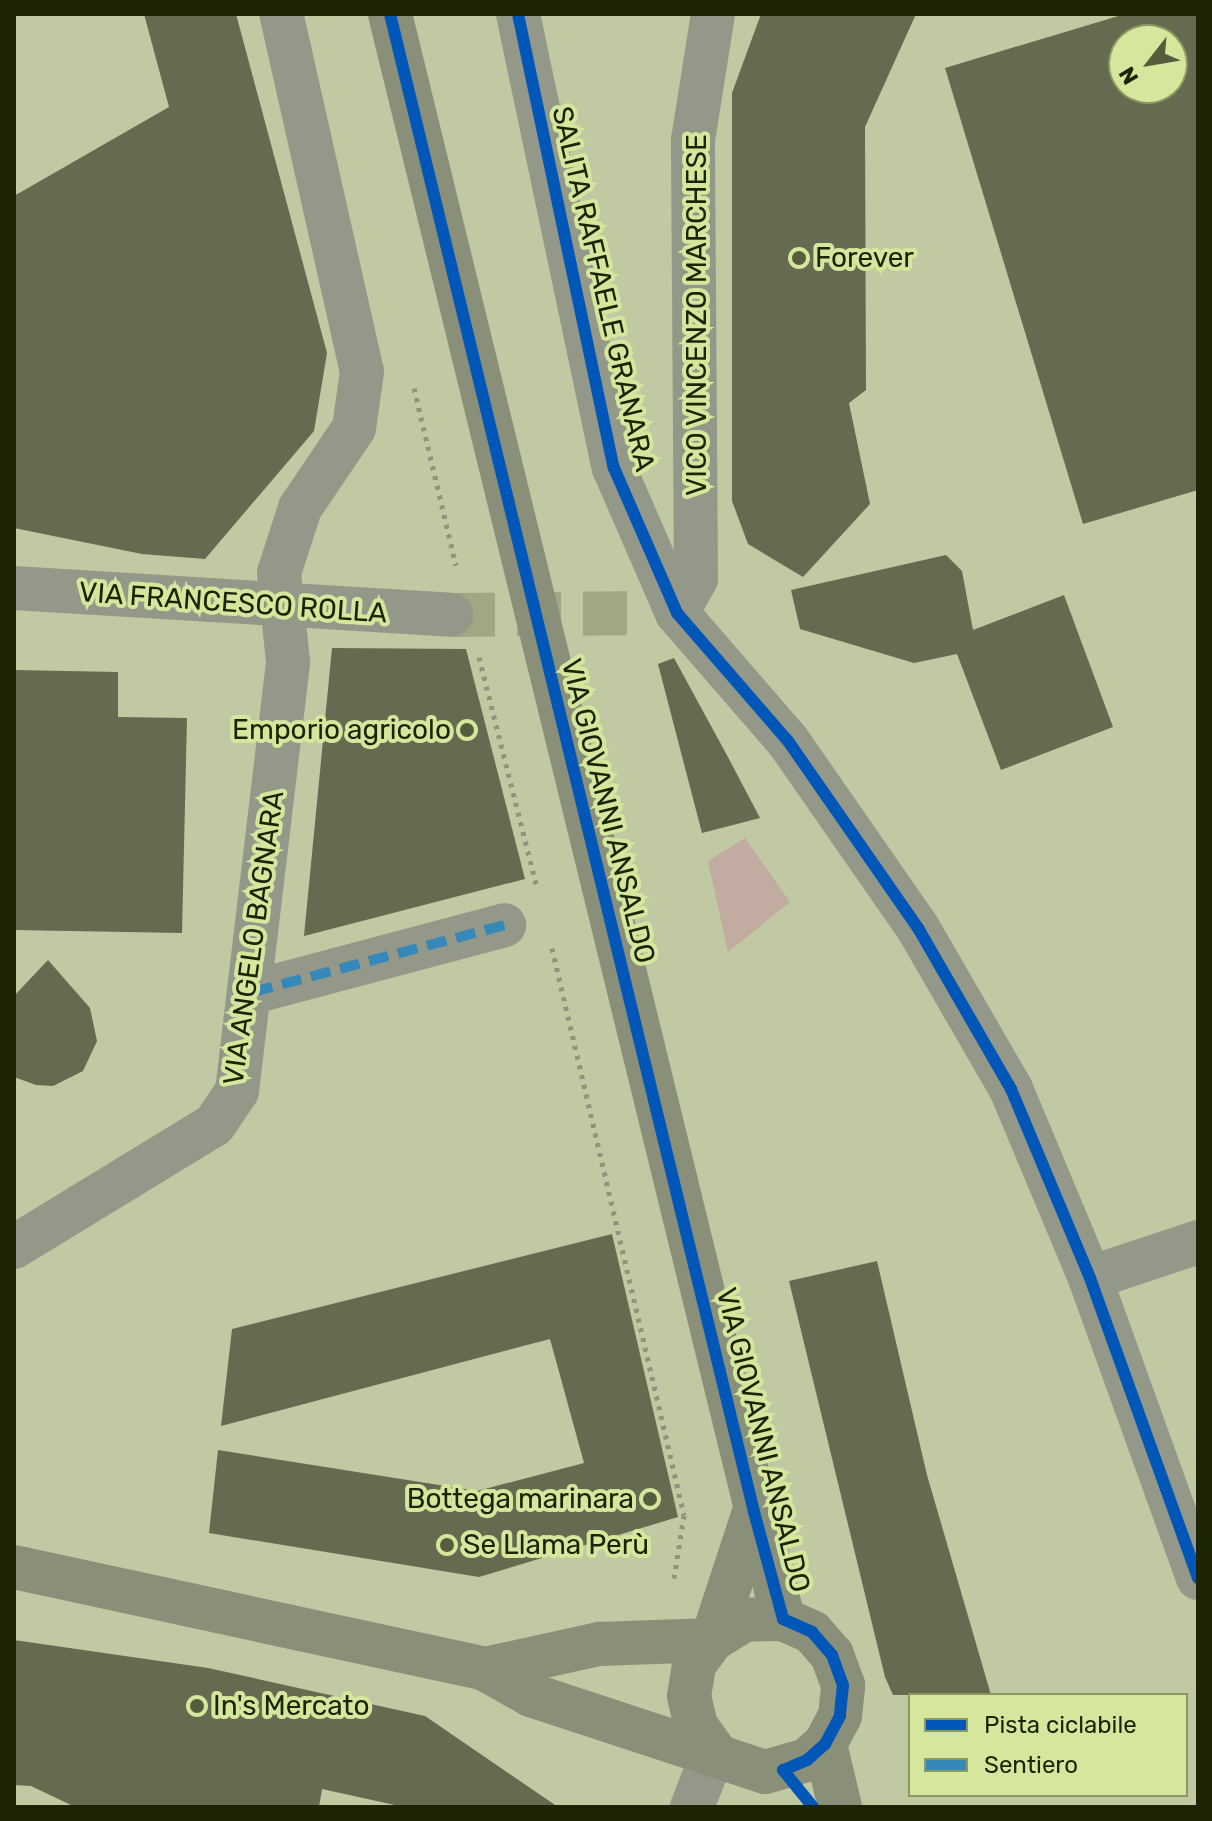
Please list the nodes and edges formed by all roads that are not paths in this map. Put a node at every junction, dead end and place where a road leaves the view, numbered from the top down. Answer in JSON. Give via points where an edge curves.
{"nodes":[{"id":1,"x":281,"y":14,"type":"edge"},
{"id":2,"x":390,"y":14,"type":"edge"},
{"id":3,"x":518,"y":14,"type":"edge"},
{"id":4,"x":713,"y":14,"type":"edge"},
{"id":5,"x":14,"y":588,"type":"edge"},
{"id":6,"x":279,"y":607,"type":"junction"},
{"id":7,"x":660,"y":613,"type":"junction"},
{"id":8,"x":451,"y":615,"type":"tunnel mouth"},
{"id":9,"x":504,"y":925,"type":"dead end"},
{"id":10,"x":253,"y":992,"type":"junction"},
{"id":11,"x":1198,"y":1242,"type":"edge"},
{"id":12,"x":14,"y":1247,"type":"edge"},
{"id":13,"x":1090,"y":1278,"type":"junction"},
{"id":14,"x":754,"y":1512,"type":"junction"},
{"id":15,"x":14,"y":1567,"type":"edge"},
{"id":16,"x":1198,"y":1578,"type":"edge"},
{"id":17,"x":783,"y":1619,"type":"junction"},
{"id":18,"x":712,"y":1640,"type":"junction"},
{"id":19,"x":485,"y":1669,"type":"junction"},
{"id":20,"x":825,"y":1744,"type":"junction"},
{"id":21,"x":714,"y":1751,"type":"junction"},
{"id":22,"x":783,"y":1770,"type":"junction"},
{"id":23,"x":692,"y":1807,"type":"edge"},
{"id":24,"x":813,"y":1807,"type":"edge"},
{"id":25,"x":840,"y":1807,"type":"edge"}],
"edges":[{"from":1,"to":6,"type":"street","name":"VIA ANGELO BAGNARA","via":[[362,372],[354,428],[300,508],[279,573]]},
{"from":2,"to":14,"type":"main road","name":"VIA GIOVANNI ANSALDO"},
{"from":3,"to":7,"type":"street","name":"SALITA RAFFAELE GRANARA","via":[[614,468]]},
{"from":4,"to":7,"type":"street","name":"VICO VINCENZO MARCHESE","via":[[693,140],[696,579]]},
{"from":5,"to":6,"type":"street","name":"VIA FRANCESCO ROLLA"},
{"from":6,"to":8,"type":"street","name":"VIA FRANCESCO ROLLA"},
{"from":6,"to":10,"type":"street","name":"VIA ANGELO BAGNARA","via":[[288,662]]},
{"from":7,"to":13,"type":"street","name":"SALITA RAFFAELE GRANARA","via":[[788,741],[918,928],[1011,1089]]},
{"from":9,"to":10,"type":"street"},
{"from":10,"to":12,"type":"street","name":"VIA ANGELO BAGNARA","via":[[237,1091],[214,1125]]},
{"from":11,"to":13,"type":"street"},
{"from":13,"to":16,"type":"street","name":"SALITA RAFFAELE GRANARA"},
{"from":14,"to":17,"type":"main road","name":"VIA GIOVANNI ANSALDO"},
{"from":14,"to":18,"type":"main road","name":"VIA GIOVANNI ANSALDO"},
{"from":15,"to":19,"type":"main road"},
{"from":17,"to":18,"type":"main road","via":[[744,1620]]},
{"from":17,"to":20,"type":"main road","via":[[812,1632],[832,1655],[843,1685],[840,1716]]},
{"from":18,"to":19,"type":"main road","via":[[599,1644]]},
{"from":18,"to":21,"type":"main road","via":[[694,1665],[689,1696],[696,1726]]},
{"from":19,"to":21,"type":"main road","via":[[531,1695]]},
{"from":20,"to":22,"type":"main road","via":[[807,1760]]},
{"from":20,"to":25,"type":"main road"},
{"from":21,"to":22,"type":"main road","via":[[747,1769]]},
{"from":21,"to":23,"type":"street"},
{"from":22,"to":24,"type":"main road"}]}
